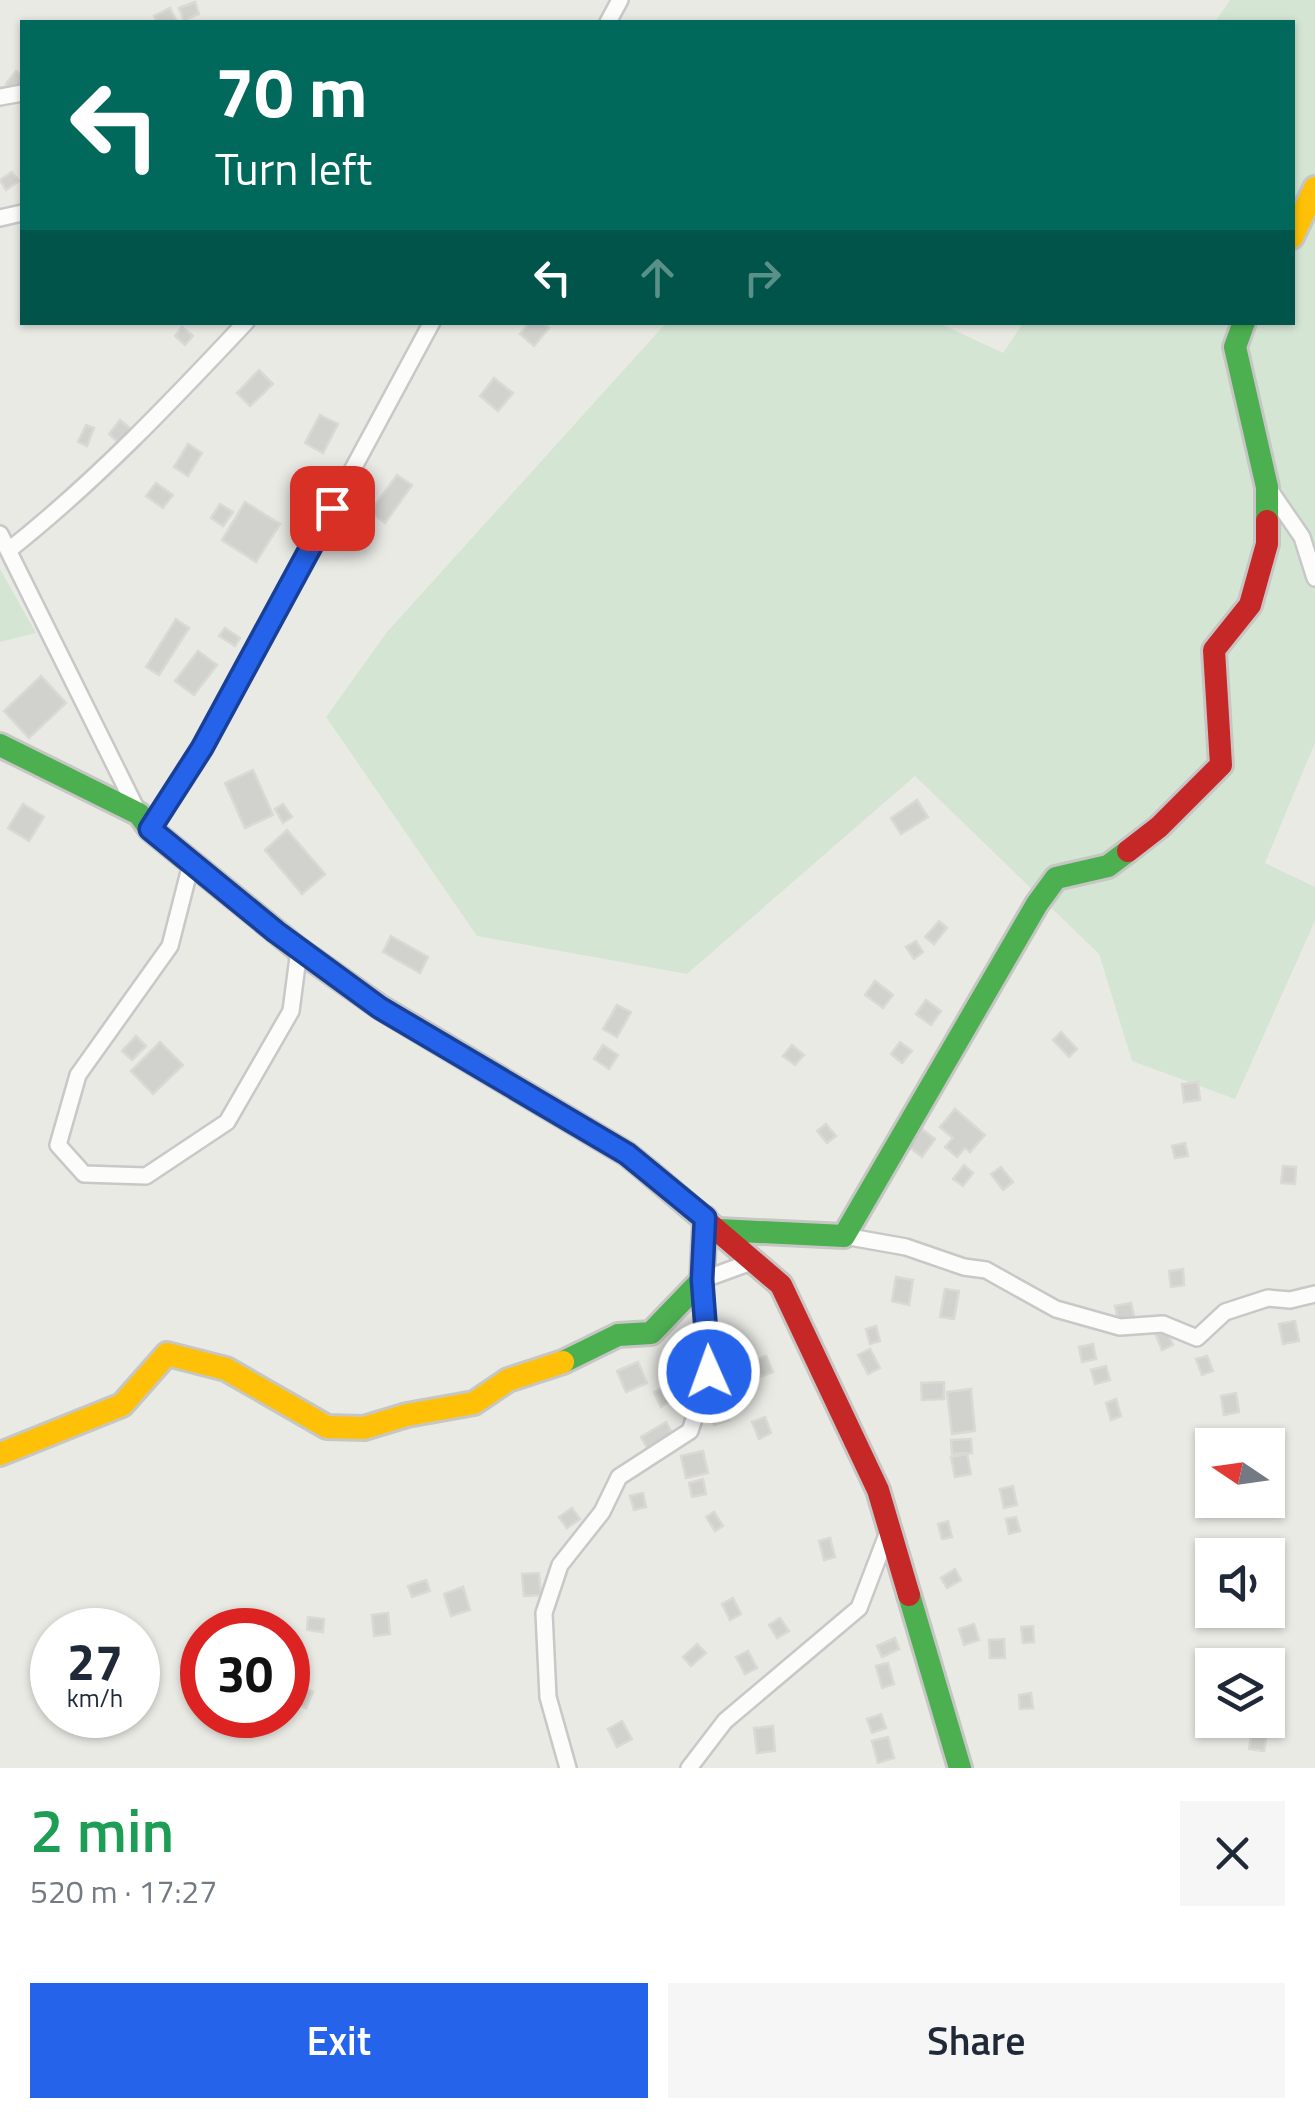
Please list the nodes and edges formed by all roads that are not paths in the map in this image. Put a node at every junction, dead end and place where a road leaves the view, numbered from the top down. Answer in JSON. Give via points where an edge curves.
{"nodes":[{"id":1,"x":1315,"y":188,"type":"edge"},
{"id":2,"x":1295,"y":226,"type":"edge"},
{"id":3,"x":243,"y":325,"type":"edge"},
{"id":4,"x":430,"y":325,"type":"edge"},
{"id":5,"x":1243,"y":325,"type":"edge"},
{"id":6,"x":1267,"y":486,"type":"junction"},
{"id":7,"x":0,"y":534,"type":"edge"},
{"id":8,"x":9,"y":550,"type":"junction"},
{"id":9,"x":1315,"y":578,"type":"edge"},
{"id":10,"x":0,"y":744,"type":"edge"},
{"id":11,"x":144,"y":822,"type":"junction"},
{"id":12,"x":191,"y":864,"type":"junction"},
{"id":13,"x":299,"y":950,"type":"junction"},
{"id":14,"x":712,"y":1224,"type":"junction"},
{"id":15,"x":844,"y":1236,"type":"junction"},
{"id":16,"x":754,"y":1261,"type":"junction"},
{"id":17,"x":702,"y":1280,"type":"junction"},
{"id":18,"x":1315,"y":1294,"type":"edge"},
{"id":19,"x":0,"y":1454,"type":"edge"},
{"id":20,"x":889,"y":1528,"type":"junction"},
{"id":21,"x":568,"y":1768,"type":"edge"},
{"id":22,"x":689,"y":1768,"type":"edge"},
{"id":23,"x":960,"y":1768,"type":"edge"}],
"edges":[{"from":1,"to":2,"type":"street"},
{"from":3,"to":8,"type":"street","via":[[54,515]]},
{"from":4,"to":11,"type":"street","via":[[202,748]]},
{"from":5,"to":6,"type":"street","via":[[1234,347]]},
{"from":6,"to":9,"type":"street","via":[[1302,537]]},
{"from":6,"to":15,"type":"street","via":[[1267,544],[1250,606],[1214,650],[1221,765],[1108,866],[1056,878]]},
{"from":7,"to":8,"type":"street"},
{"from":8,"to":11,"type":"street"},
{"from":10,"to":11,"type":"street"},
{"from":11,"to":12,"type":"street"},
{"from":12,"to":13,"type":"street"},
{"from":12,"to":13,"type":"street","via":[[170,946],[78,1075],[58,1145],[84,1174],[146,1176],[227,1122],[290,1010]]},
{"from":13,"to":14,"type":"street","via":[[380,1008],[627,1154]]},
{"from":14,"to":15,"type":"street"},
{"from":14,"to":16,"type":"street"},
{"from":14,"to":17,"type":"street"},
{"from":15,"to":18,"type":"street","via":[[986,1270],[1056,1309],[1120,1326],[1163,1324],[1197,1338],[1225,1312],[1268,1298]]},
{"from":16,"to":17,"type":"street"},
{"from":16,"to":20,"type":"street","via":[[781,1285],[878,1490]]},
{"from":17,"to":19,"type":"street","via":[[651,1332],[618,1335],[508,1380],[474,1403],[364,1428],[327,1427],[226,1369],[167,1354],[122,1405]]},
{"from":17,"to":21,"type":"street","via":[[709,1372],[690,1431],[620,1477],[560,1565],[544,1613],[548,1697]]},
{"from":20,"to":22,"type":"street","via":[[859,1608],[725,1721]]},
{"from":20,"to":23,"type":"street"}]}
